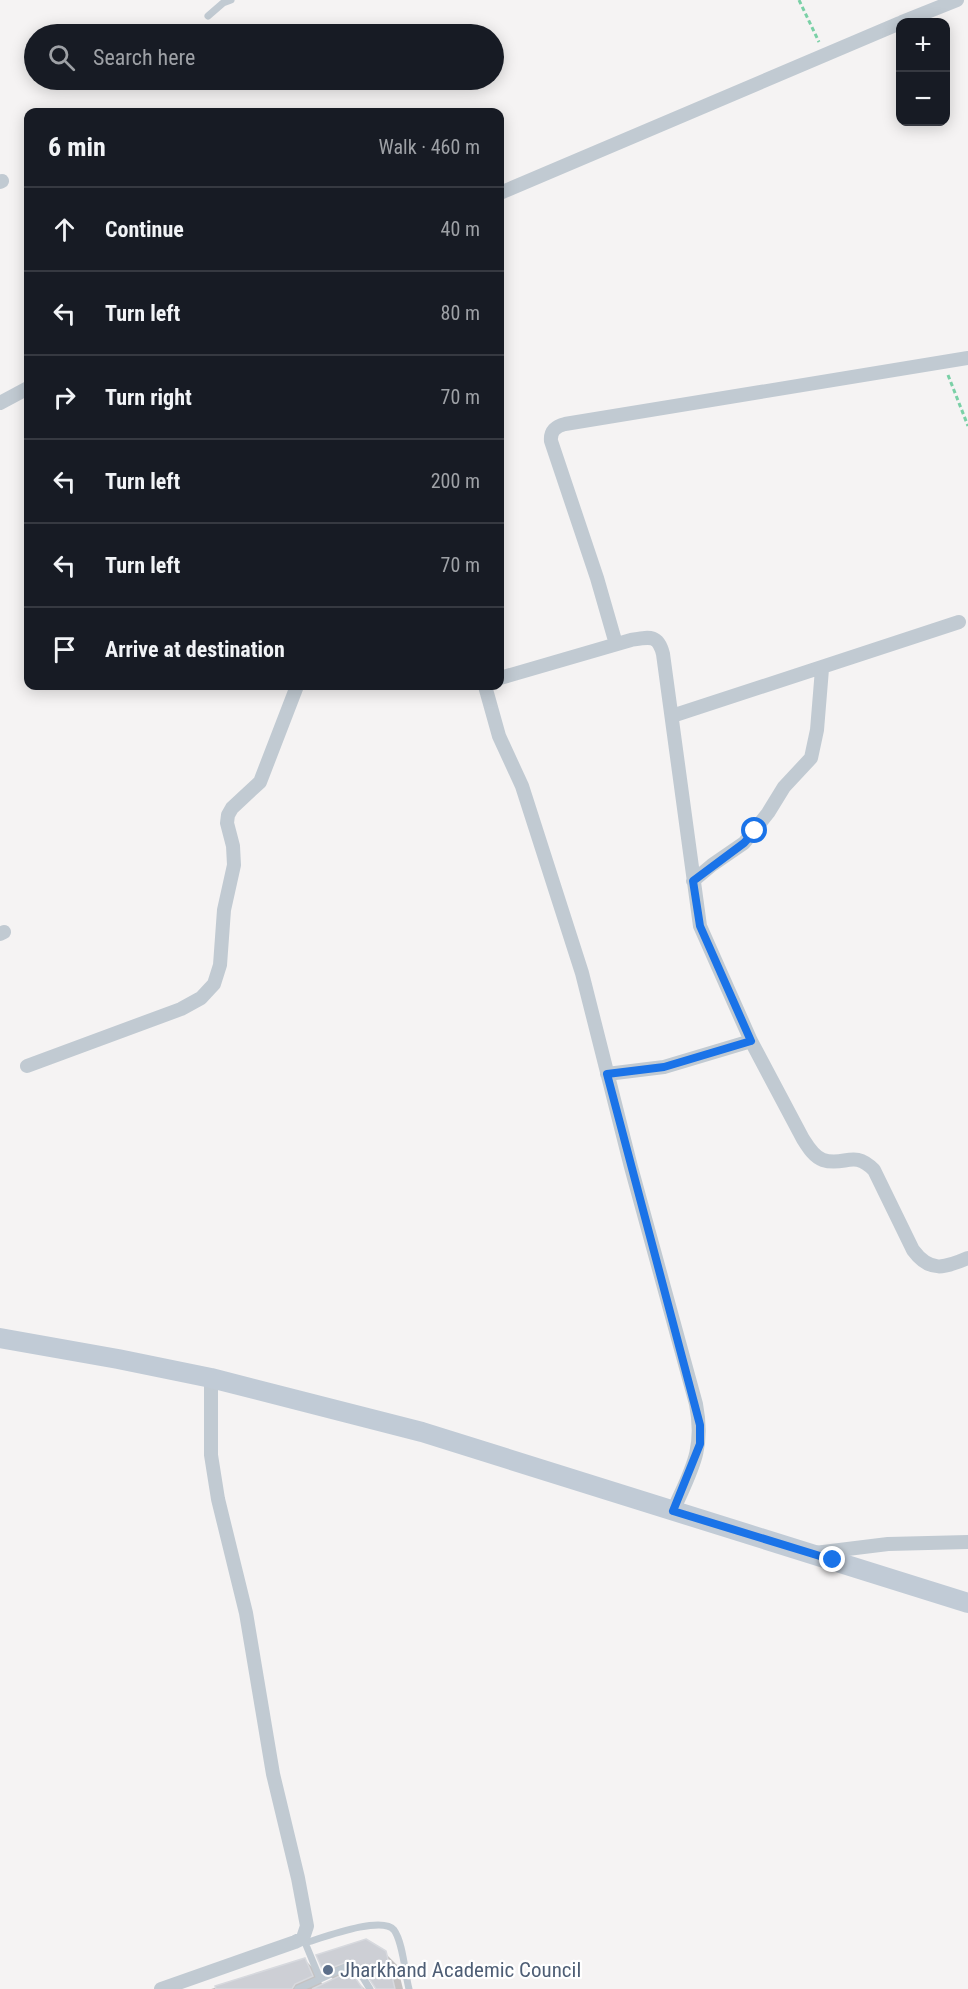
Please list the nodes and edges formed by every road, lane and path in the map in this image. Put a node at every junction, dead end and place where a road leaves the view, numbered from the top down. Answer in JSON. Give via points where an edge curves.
{"nodes":[{"id":1,"x":231,"y":0,"type":"edge"},
{"id":2,"x":799,"y":0,"type":"edge"},
{"id":3,"x":957,"y":0,"type":"edge"},
{"id":4,"x":208,"y":16,"type":"dead end"},
{"id":5,"x":913,"y":18,"type":"edge"},
{"id":6,"x":896,"y":25,"type":"edge"},
{"id":7,"x":825,"y":55,"type":"junction"},
{"id":8,"x":504,"y":191,"type":"edge"},
{"id":9,"x":968,"y":358,"type":"edge"},
{"id":10,"x":942,"y":362,"type":"junction"},
{"id":11,"x":24,"y":390,"type":"edge"},
{"id":12,"x":0,"y":403,"type":"edge"},
{"id":13,"x":968,"y":426,"type":"edge"},
{"id":14,"x":959,"y":622,"type":"dead end"},
{"id":15,"x":616,"y":644,"type":"junction"},
{"id":16,"x":822,"y":669,"type":"junction"},
{"id":17,"x":504,"y":677,"type":"edge"},
{"id":18,"x":295,"y":690,"type":"edge"},
{"id":19,"x":483,"y":690,"type":"edge"},
{"id":20,"x":672,"y":716,"type":"junction"},
{"id":21,"x":693,"y":881,"type":"junction"},
{"id":22,"x":751,"y":1041,"type":"junction"},
{"id":23,"x":27,"y":1066,"type":"dead end"},
{"id":24,"x":607,"y":1074,"type":"junction"},
{"id":25,"x":968,"y":1258,"type":"edge"},
{"id":26,"x":0,"y":1338,"type":"edge"},
{"id":27,"x":211,"y":1378,"type":"junction"},
{"id":28,"x":673,"y":1511,"type":"junction"},
{"id":29,"x":968,"y":1542,"type":"edge"},
{"id":30,"x":813,"y":1554,"type":"junction"},
{"id":31,"x":968,"y":1603,"type":"edge"},
{"id":32,"x":304,"y":1941,"type":"junction"},
{"id":33,"x":320,"y":1979,"type":"junction"},
{"id":34,"x":161,"y":1989,"type":"edge"},
{"id":35,"x":298,"y":1989,"type":"edge"},
{"id":36,"x":370,"y":1989,"type":"edge"},
{"id":37,"x":409,"y":1989,"type":"edge"}],
"edges":[{"from":1,"to":4,"type":"lane"},
{"from":2,"to":7,"type":"path"},
{"from":3,"to":5,"type":"street"},
{"from":6,"to":7,"type":"street"},
{"from":7,"to":8,"type":"street"},
{"from":9,"to":10,"type":"street"},
{"from":10,"to":13,"type":"path"},
{"from":10,"to":15,"type":"street","via":[[559,425],[554,429],[551,441]]},
{"from":11,"to":12,"type":"street"},
{"from":14,"to":16,"type":"street"},
{"from":15,"to":17,"type":"street"},
{"from":15,"to":20,"type":"street","via":[[645,637],[658,642]]},
{"from":16,"to":20,"type":"street"},
{"from":16,"to":21,"type":"street","via":[[812,758],[784,787],[749,837]]},
{"from":18,"to":23,"type":"street","via":[[260,782],[228,815],[234,865],[214,984],[201,998],[181,1009]]},
{"from":19,"to":24,"type":"street","via":[[522,786],[582,973]]},
{"from":20,"to":21,"type":"street"},
{"from":21,"to":22,"type":"street","via":[[700,926]]},
{"from":22,"to":24,"type":"street","via":[[664,1067]]},
{"from":22,"to":25,"type":"street","via":[[813,1153],[822,1160],[866,1161],[913,1250],[930,1266],[943,1267]]},
{"from":24,"to":28,"type":"street","via":[[700,1425],[700,1444]]},
{"from":26,"to":27,"type":"main road"},
{"from":27,"to":28,"type":"main road","via":[[422,1432]]},
{"from":27,"to":32,"type":"street","via":[[211,1455],[218,1499],[246,1613],[273,1774],[298,1878],[307,1926]]},
{"from":28,"to":30,"type":"main road"},
{"from":29,"to":30,"type":"street","via":[[888,1544]]},
{"from":30,"to":31,"type":"main road"},
{"from":32,"to":33,"type":"lane"},
{"from":32,"to":34,"type":"street"},
{"from":32,"to":37,"type":"lane","via":[[387,1925],[398,1939]]},
{"from":33,"to":35,"type":"lane"},
{"from":33,"to":36,"type":"lane","via":[[348,1966],[361,1975]]}]}
